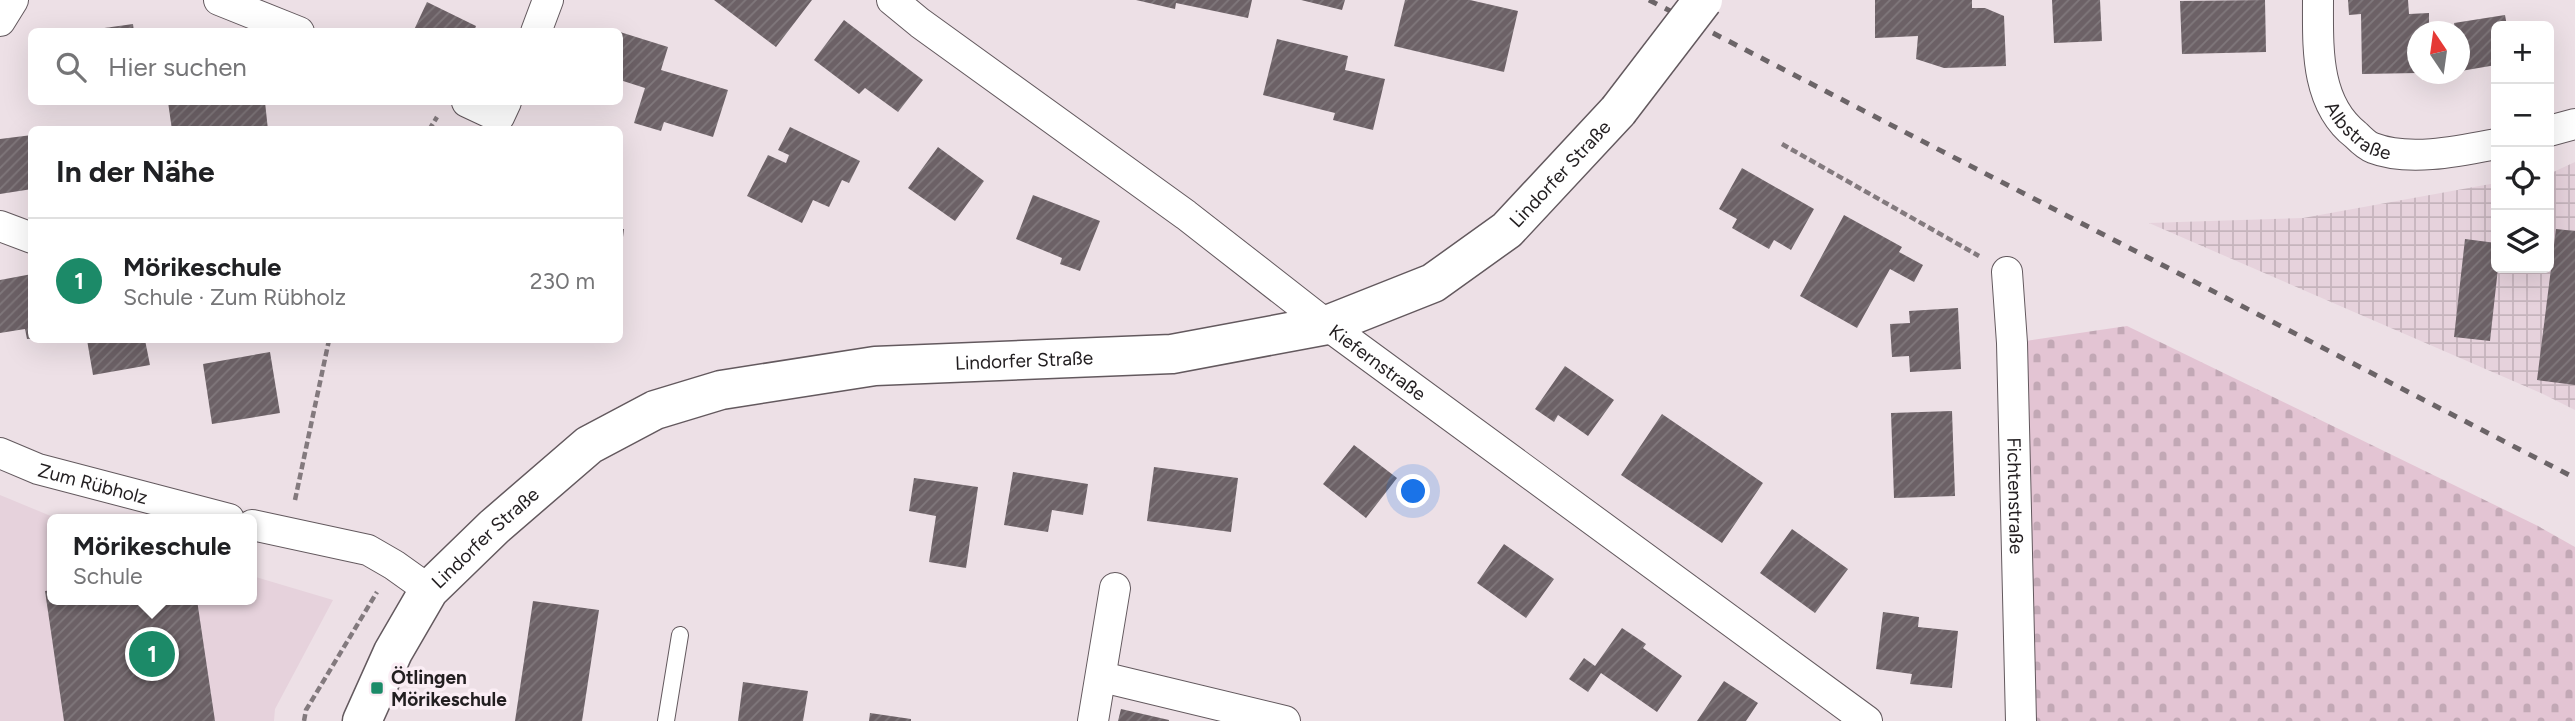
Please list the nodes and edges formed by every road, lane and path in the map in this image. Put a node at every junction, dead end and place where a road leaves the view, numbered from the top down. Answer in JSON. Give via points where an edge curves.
{"nodes":[{"id":1,"x":13,"y":0,"type":"edge"},
{"id":2,"x":219,"y":0,"type":"edge"},
{"id":3,"x":548,"y":0,"type":"edge"},
{"id":4,"x":892,"y":0,"type":"edge"},
{"id":5,"x":1703,"y":0,"type":"edge"},
{"id":6,"x":2318,"y":0,"type":"edge"},
{"id":7,"x":0,"y":21,"type":"edge"},
{"id":8,"x":289,"y":28,"type":"edge"},
{"id":9,"x":538,"y":28,"type":"edge"},
{"id":10,"x":482,"y":105,"type":"edge"},
{"id":11,"x":502,"y":109,"type":"edge"},
{"id":12,"x":2575,"y":124,"type":"edge"},
{"id":13,"x":2554,"y":130,"type":"edge"},
{"id":14,"x":1782,"y":144,"type":"dead end"},
{"id":15,"x":2491,"y":145,"type":"edge"},
{"id":16,"x":0,"y":226,"type":"edge"},
{"id":17,"x":28,"y":236,"type":"edge"},
{"id":18,"x":2007,"y":272,"type":"joint"},
{"id":19,"x":1327,"y":325,"type":"junction"},
{"id":20,"x":328,"y":343,"type":"edge"},
{"id":21,"x":0,"y":453,"type":"edge"},
{"id":22,"x":210,"y":514,"type":"edge"},
{"id":23,"x":257,"y":526,"type":"edge"},
{"id":24,"x":288,"y":535,"type":"junction"},
{"id":25,"x":394,"y":565,"type":"junction"},
{"id":26,"x":1115,"y":588,"type":"dead end"},
{"id":27,"x":429,"y":590,"type":"junction"},
{"id":28,"x":680,"y":635,"type":"dead end"},
{"id":29,"x":1102,"y":677,"type":"junction"},
{"id":30,"x":304,"y":721,"type":"edge"},
{"id":31,"x":362,"y":721,"type":"edge"},
{"id":32,"x":666,"y":721,"type":"edge"},
{"id":33,"x":1093,"y":721,"type":"edge"},
{"id":34,"x":1285,"y":721,"type":"edge"},
{"id":35,"x":1867,"y":721,"type":"edge"},
{"id":36,"x":2021,"y":721,"type":"edge"}],
"edges":[{"from":1,"to":7,"type":"street"},
{"from":2,"to":8,"type":"street"},
{"from":3,"to":9,"type":"street"},
{"from":4,"to":19,"type":"street","name":"Kiefernstraße","via":[[1186,215]]},
{"from":5,"to":19,"type":"street","name":"Lindorfer Straße","bridge":true,"via":[[1618,111],[1507,230],[1433,283]]},
{"from":6,"to":15,"type":"street","name":"Albstraße","via":[[2322,80],[2331,108],[2347,129],[2372,148],[2407,154]]},
{"from":10,"to":11,"type":"street"},
{"from":12,"to":13,"type":"street"},
{"from":14,"to":18,"type":"path"},
{"from":16,"to":17,"type":"street"},
{"from":18,"to":36,"type":"street","name":"Fichtenstraße"},
{"from":19,"to":27,"type":"street","name":"Lindorfer Straße","via":[[1172,354],[875,366],[721,390],[655,410],[589,445]]},
{"from":19,"to":35,"type":"street","name":"Kiefernstraße"},
{"from":20,"to":24,"type":"path"},
{"from":21,"to":22,"type":"street","name":"Zum Rübholz","via":[[38,469]]},
{"from":23,"to":24,"type":"street"},
{"from":24,"to":25,"type":"street","via":[[368,550]]},
{"from":25,"to":27,"type":"street"},
{"from":25,"to":30,"type":"path","via":[[306,710]]},
{"from":26,"to":29,"type":"street"},
{"from":27,"to":31,"type":"street","name":"Lindorfer Straße","via":[[393,652]]},
{"from":28,"to":32,"type":"lane"},
{"from":29,"to":33,"type":"street"},
{"from":29,"to":34,"type":"street"}]}
